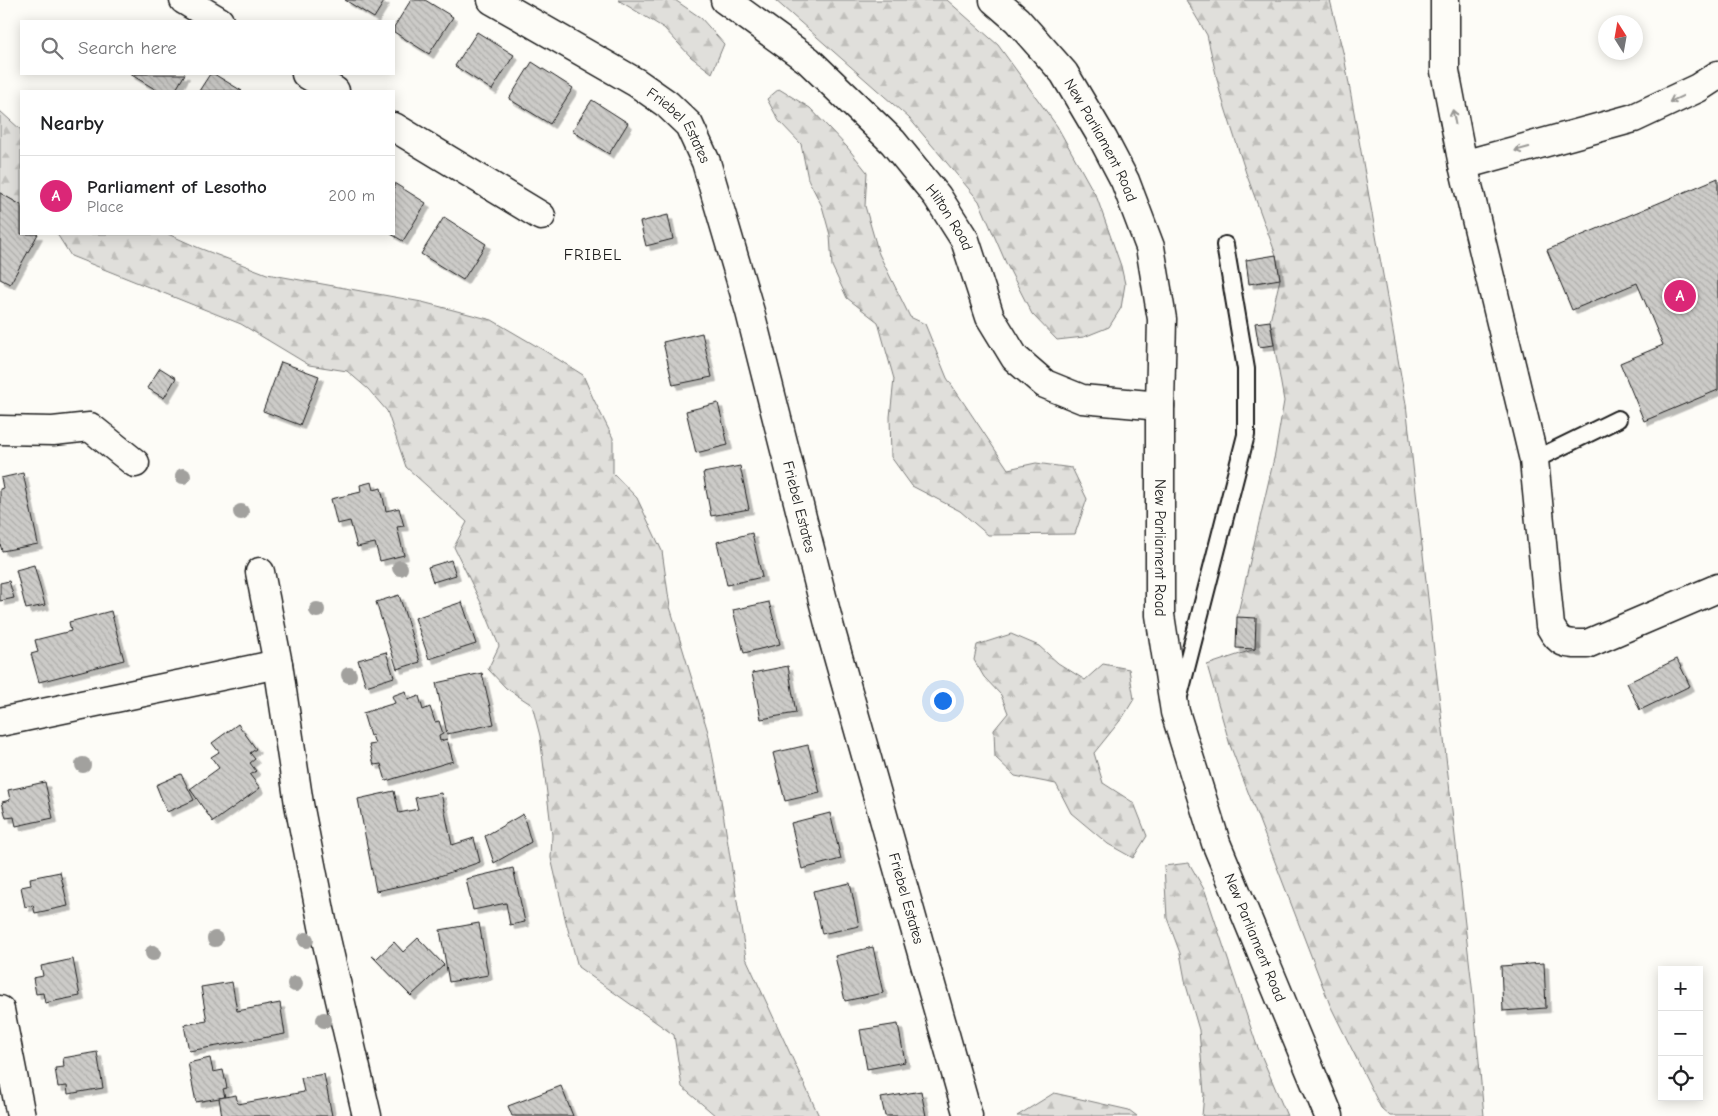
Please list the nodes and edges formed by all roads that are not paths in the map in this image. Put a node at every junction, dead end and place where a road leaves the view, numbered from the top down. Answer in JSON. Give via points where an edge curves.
{"nodes":[{"id":1,"x":184,"y":0,"type":"edge"},
{"id":2,"x":492,"y":0,"type":"edge"},
{"id":3,"x":725,"y":0,"type":"edge"},
{"id":4,"x":994,"y":0,"type":"edge"},
{"id":5,"x":1444,"y":0,"type":"edge"},
{"id":6,"x":217,"y":20,"type":"edge"},
{"id":7,"x":308,"y":75,"type":"edge"},
{"id":8,"x":1718,"y":75,"type":"edge"},
{"id":9,"x":333,"y":90,"type":"edge"},
{"id":10,"x":395,"y":128,"type":"edge"},
{"id":11,"x":1463,"y":165,"type":"junction"},
{"id":12,"x":541,"y":216,"type":"dead end"},
{"id":13,"x":1225,"y":245,"type":"dead end"},
{"id":14,"x":1160,"y":406,"type":"junction"},
{"id":15,"x":1618,"y":419,"type":"dead end"},
{"id":16,"x":0,"y":430,"type":"edge"},
{"id":17,"x":1534,"y":460,"type":"junction"},
{"id":18,"x":135,"y":463,"type":"dead end"},
{"id":19,"x":260,"y":572,"type":"dead end"},
{"id":20,"x":1715,"y":595,"type":"edge"},
{"id":21,"x":278,"y":664,"type":"junction"},
{"id":22,"x":1175,"y":712,"type":"junction"},
{"id":23,"x":0,"y":722,"type":"edge"},
{"id":24,"x":0,"y":1010,"type":"edge"},
{"id":25,"x":21,"y":1116,"type":"edge"},
{"id":26,"x":366,"y":1116,"type":"edge"},
{"id":27,"x":968,"y":1116,"type":"edge"},
{"id":28,"x":1329,"y":1116,"type":"edge"}],
"edges":[{"from":1,"to":6,"type":"street"},
{"from":2,"to":27,"type":"street","name":"Friebel Estates","via":[[637,83],[667,104],[688,125],[706,162],[750,312],[830,628]]},
{"from":3,"to":14,"type":"street","name":"Hilton Road","via":[[808,60],[893,142],[937,196],[965,240],[990,317],[1015,358],[1045,384],[1082,399]]},
{"from":4,"to":14,"type":"street","name":"New Parliament Road","via":[[1018,20],[1064,74],[1125,181],[1150,247],[1162,319]]},
{"from":11,"to":5,"type":"street","one_way":true,"via":[[1445,70]]},
{"from":7,"to":9,"type":"street"},
{"from":8,"to":11,"type":"street","one_way":true,"via":[[1634,118]]},
{"from":10,"to":12,"type":"street"},
{"from":11,"to":17,"type":"street"},
{"from":13,"to":22,"type":"lane","via":[[1246,369],[1246,435]]},
{"from":14,"to":22,"type":"street","name":"New Parliament Road","via":[[1160,615]]},
{"from":15,"to":17,"type":"lane"},
{"from":16,"to":18,"type":"street","via":[[90,427]]},
{"from":17,"to":20,"type":"street","via":[[1550,626],[1557,639],[1569,644],[1587,644]]},
{"from":19,"to":21,"type":"street"},
{"from":21,"to":23,"type":"street"},
{"from":21,"to":26,"type":"street","via":[[319,908]]},
{"from":22,"to":28,"type":"street","name":"New Parliament Road","via":[[1216,843]]},
{"from":24,"to":25,"type":"street"}]}
